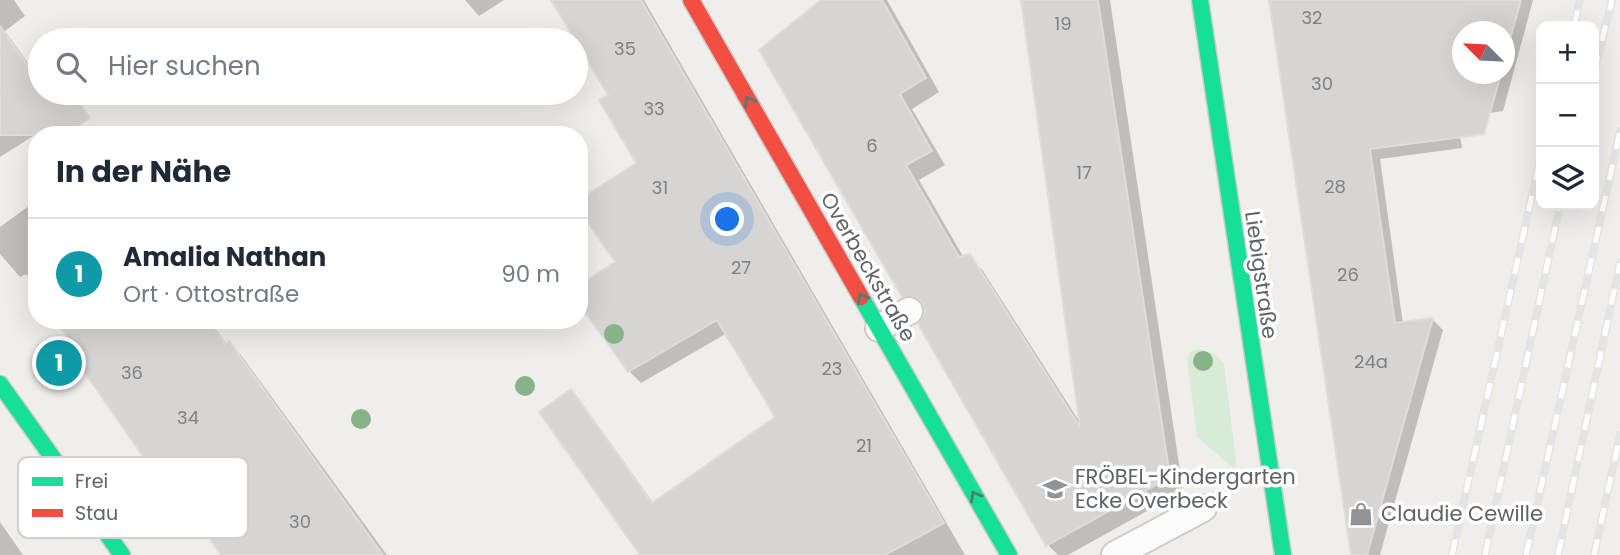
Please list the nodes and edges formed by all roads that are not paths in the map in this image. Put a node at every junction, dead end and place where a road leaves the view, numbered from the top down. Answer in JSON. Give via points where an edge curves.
{"nodes":[{"id":1,"x":691,"y":0,"type":"edge"},
{"id":2,"x":1200,"y":0,"type":"edge"},
{"id":3,"x":909,"y":311,"type":"dead end"},
{"id":4,"x":878,"y":328,"type":"junction"},
{"id":5,"x":0,"y":384,"type":"edge"},
{"id":6,"x":52,"y":457,"type":"edge"},
{"id":7,"x":1203,"y":508,"type":"dead end"},
{"id":8,"x":110,"y":538,"type":"edge"},
{"id":9,"x":122,"y":555,"type":"edge"},
{"id":10,"x":1009,"y":555,"type":"edge"},
{"id":11,"x":1115,"y":555,"type":"edge"},
{"id":12,"x":1283,"y":555,"type":"edge"}],
"edges":[{"from":4,"to":1,"type":"street","name":"Overbeckstraße","one_way":true},
{"from":2,"to":12,"type":"street","name":"Liebigstraße"},
{"from":3,"to":4,"type":"lane"},
{"from":10,"to":4,"type":"street","name":"Overbeckstraße","one_way":true},
{"from":5,"to":6,"type":"street"},
{"from":7,"to":11,"type":"lane"},
{"from":8,"to":9,"type":"street"}]}
